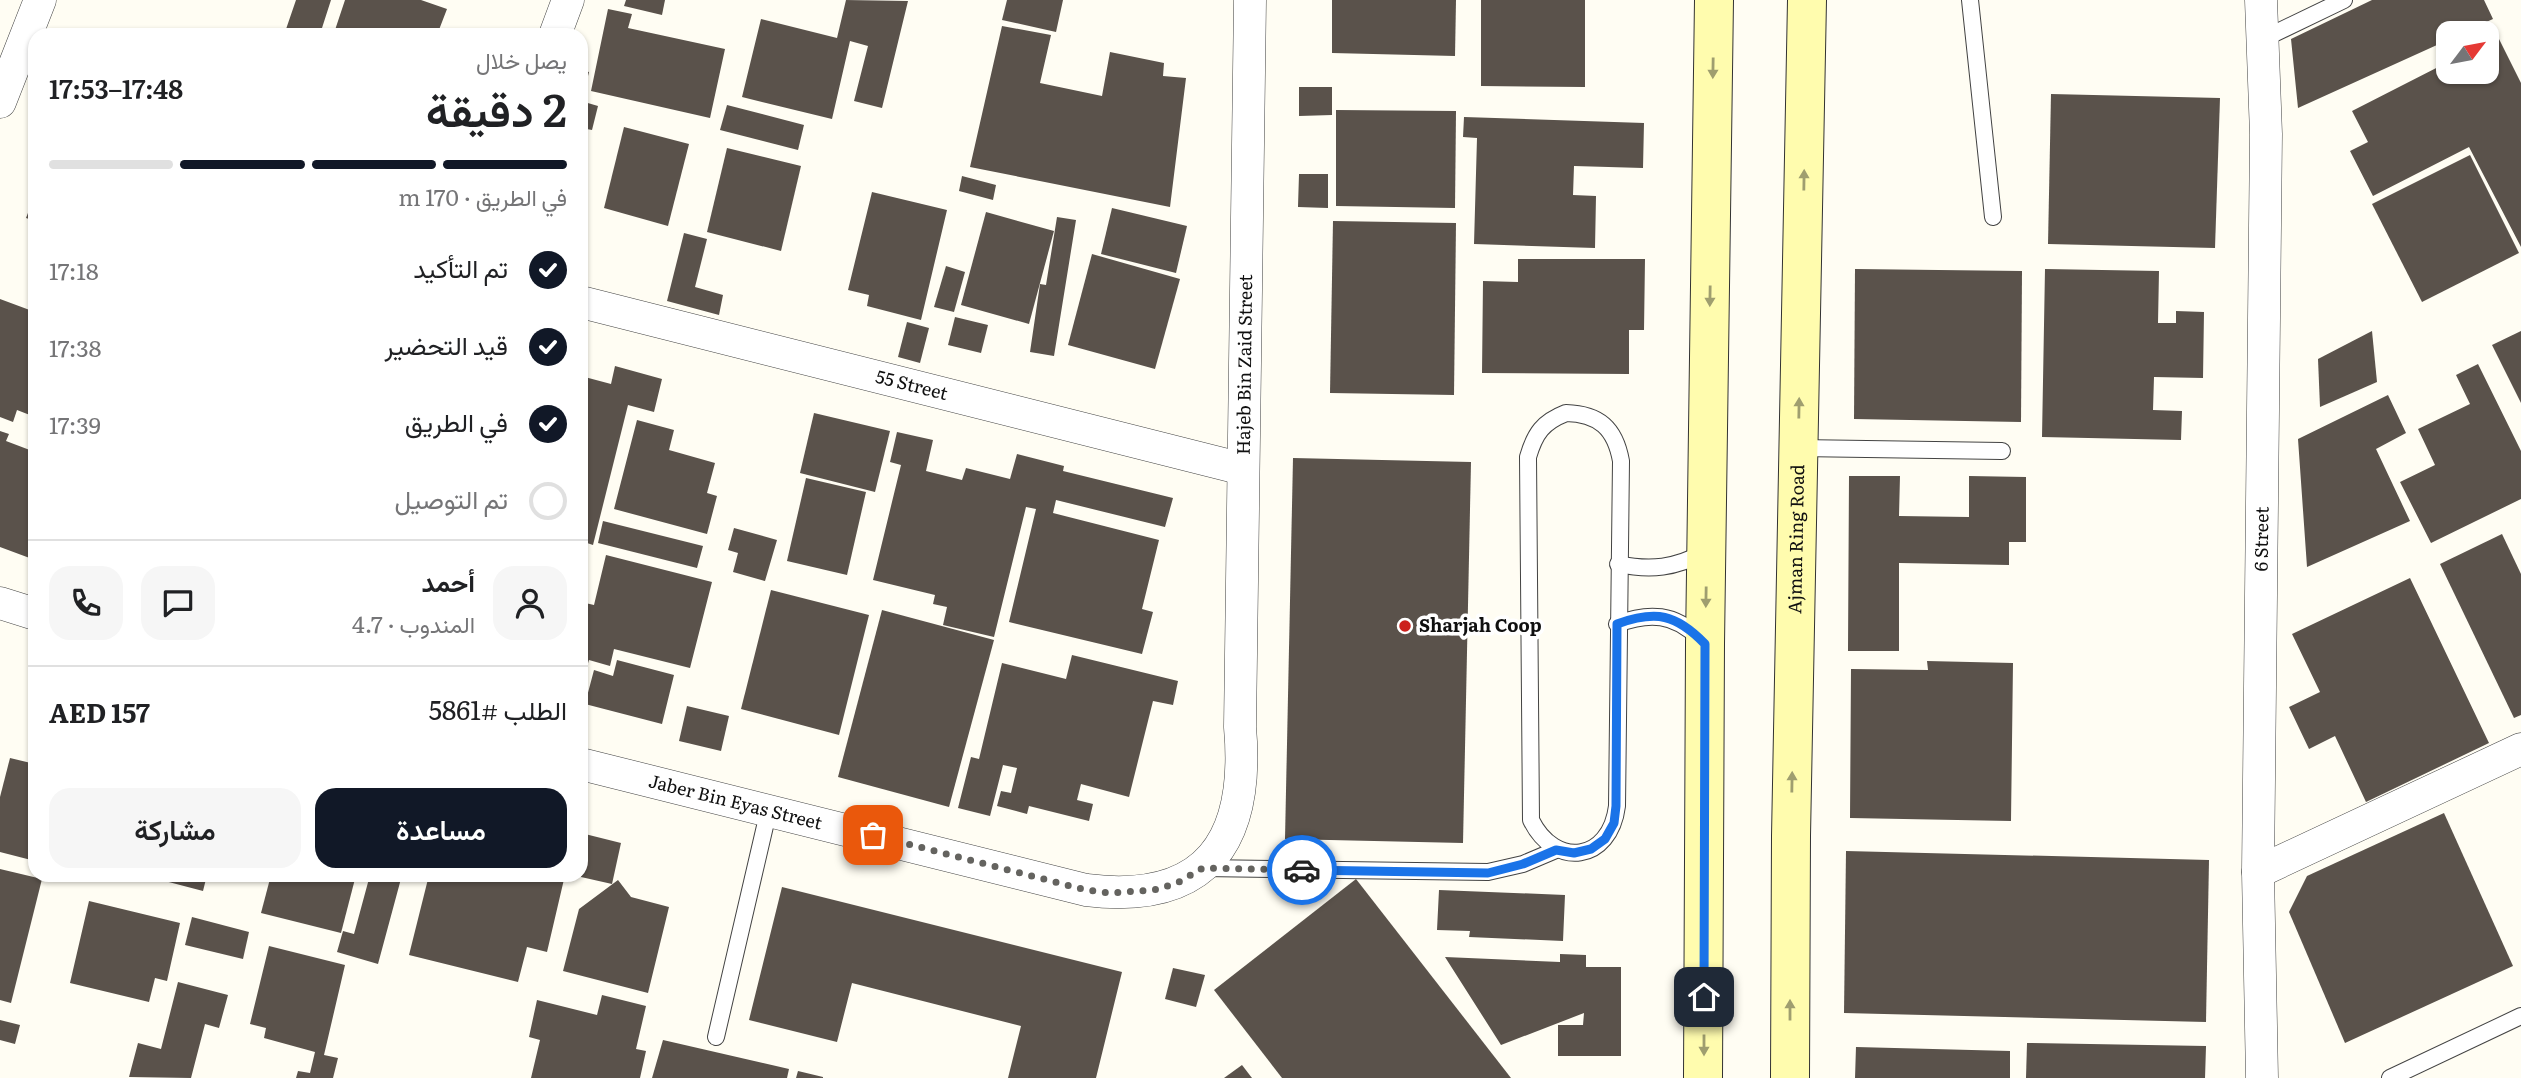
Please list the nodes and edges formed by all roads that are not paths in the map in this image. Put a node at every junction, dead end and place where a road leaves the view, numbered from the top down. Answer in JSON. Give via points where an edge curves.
{"nodes":[{"id":1,"x":40,"y":0,"type":"edge"},
{"id":2,"x":568,"y":0,"type":"edge"},
{"id":3,"x":1714,"y":0,"type":"edge"},
{"id":4,"x":1807,"y":0,"type":"edge"},
{"id":5,"x":1970,"y":0,"type":"edge"},
{"id":6,"x":2261,"y":0,"type":"edge"},
{"id":7,"x":2344,"y":0,"type":"edge"},
{"id":8,"x":1247,"y":1,"type":"edge"},
{"id":9,"x":29,"y":28,"type":"edge"},
{"id":10,"x":558,"y":28,"type":"edge"},
{"id":11,"x":28,"y":31,"type":"edge"},
{"id":12,"x":2263,"y":39,"type":"junction"},
{"id":13,"x":0,"y":102,"type":"edge"},
{"id":14,"x":1993,"y":217,"type":"dead end"},
{"id":15,"x":588,"y":304,"type":"edge"},
{"id":16,"x":1799,"y":448,"type":"junction"},
{"id":17,"x":2003,"y":451,"type":"dead end"},
{"id":18,"x":1243,"y":469,"type":"junction"},
{"id":19,"x":1707,"y":551,"type":"junction"},
{"id":20,"x":1618,"y":564,"type":"junction"},
{"id":21,"x":0,"y":603,"type":"edge"},
{"id":22,"x":28,"y":612,"type":"edge"},
{"id":23,"x":1617,"y":624,"type":"junction"},
{"id":24,"x":1705,"y":644,"type":"junction"},
{"id":25,"x":1240,"y":727,"type":"junction"},
{"id":26,"x":2521,"y":749,"type":"edge"},
{"id":27,"x":588,"y":766,"type":"edge"},
{"id":28,"x":769,"y":809,"type":"junction"},
{"id":29,"x":1556,"y":850,"type":"junction"},
{"id":30,"x":1203,"y":868,"type":"junction"},
{"id":31,"x":2258,"y":872,"type":"junction"},
{"id":32,"x":1053,"y":881,"type":"junction"},
{"id":33,"x":2521,"y":1016,"type":"edge"},
{"id":34,"x":716,"y":1037,"type":"dead end"},
{"id":35,"x":1703,"y":1078,"type":"edge"},
{"id":36,"x":1790,"y":1078,"type":"edge"},
{"id":37,"x":2262,"y":1078,"type":"edge"},
{"id":38,"x":2390,"y":1078,"type":"edge"}],
"edges":[{"from":1,"to":9,"type":"street"},
{"from":2,"to":10,"type":"street"},
{"from":3,"to":19,"type":"main road","one_way":true},
{"from":16,"to":4,"type":"main road","name":"Ajman Ring Road","one_way":true},
{"from":5,"to":14,"type":"lane"},
{"from":6,"to":12,"type":"street","name":"6 Street"},
{"from":7,"to":12,"type":"lane"},
{"from":8,"to":18,"type":"street","name":"Hajeb Bin Zaid Street"},
{"from":11,"to":13,"type":"street"},
{"from":12,"to":31,"type":"street","name":"6 Street","via":[[2266,134]]},
{"from":15,"to":18,"type":"street","name":"55 Street"},
{"from":16,"to":17,"type":"lane"},
{"from":36,"to":16,"type":"main road","name":"Ajman Ring Road","one_way":true},
{"from":18,"to":25,"type":"street","name":"Hajeb Bin Zaid Street"},
{"from":19,"to":20,"type":"lane","via":[[1664,568]]},
{"from":19,"to":24,"type":"main road","one_way":true},
{"from":20,"to":23,"type":"lane"},
{"from":20,"to":29,"type":"lane","via":[[1621,461],[1617,441],[1605,424],[1587,414],[1566,413],[1547,421],[1533,437],[1528,457],[1531,820],[1540,838]]},
{"from":21,"to":22,"type":"street"},
{"from":23,"to":24,"type":"lane","via":[[1640,615],[1665,616],[1688,626]]},
{"from":23,"to":29,"type":"lane","via":[[1614,823],[1605,839],[1591,849],[1574,853]]},
{"from":24,"to":35,"type":"main road","one_way":true},
{"from":25,"to":30,"type":"street","name":"Jaber Bin Eyas Street","via":[[1243,758],[1237,810],[1222,844]]},
{"from":25,"to":32,"type":"street","name":"Jaber Bin Eyas Street","via":[[1228,757],[1213,824],[1191,852],[1151,876]]},
{"from":26,"to":31,"type":"street"},
{"from":27,"to":28,"type":"street","name":"Jaber Bin Eyas Street"},
{"from":28,"to":32,"type":"street","name":"Jaber Bin Eyas Street"},
{"from":28,"to":34,"type":"lane"},
{"from":29,"to":30,"type":"lane","via":[[1488,873]]},
{"from":30,"to":32,"type":"street","name":"Jaber Bin Eyas Street","via":[[1154,890],[1110,893]]},
{"from":31,"to":37,"type":"street","name":"6 Street"},
{"from":33,"to":38,"type":"lane"}]}
